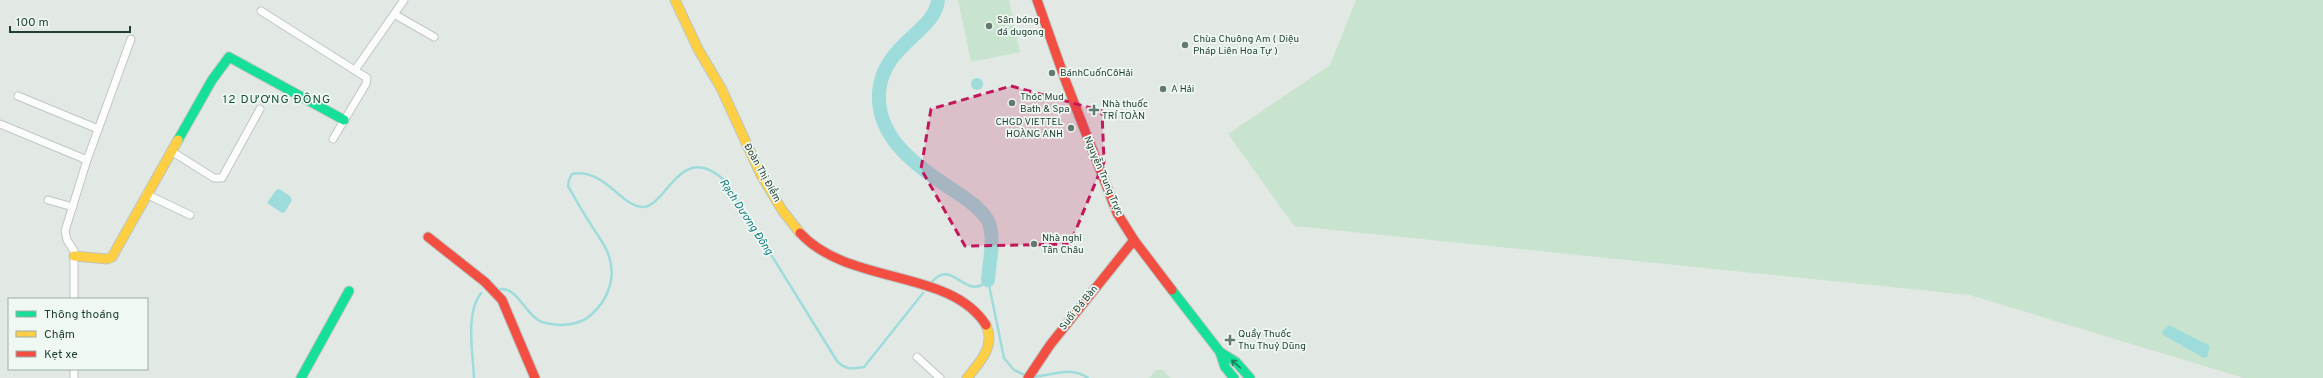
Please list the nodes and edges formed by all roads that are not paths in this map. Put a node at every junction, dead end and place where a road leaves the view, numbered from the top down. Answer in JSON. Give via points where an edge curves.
{"nodes":[{"id":1,"x":404,"y":0,"type":"edge"},
{"id":2,"x":675,"y":0,"type":"edge"},
{"id":3,"x":1037,"y":0,"type":"edge"},
{"id":4,"x":261,"y":11,"type":"dead end"},
{"id":5,"x":394,"y":14,"type":"junction"},
{"id":6,"x":434,"y":37,"type":"dead end"},
{"id":7,"x":131,"y":39,"type":"dead end"},
{"id":8,"x":355,"y":70,"type":"junction"},
{"id":9,"x":18,"y":96,"type":"dead end"},
{"id":10,"x":260,"y":109,"type":"dead end"},
{"id":11,"x":344,"y":120,"type":"junction"},
{"id":12,"x":0,"y":124,"type":"edge"},
{"id":13,"x":98,"y":129,"type":"junction"},
{"id":14,"x":333,"y":139,"type":"dead end"},
{"id":15,"x":171,"y":151,"type":"junction"},
{"id":16,"x":87,"y":160,"type":"junction"},
{"id":17,"x":146,"y":194,"type":"junction"},
{"id":18,"x":48,"y":200,"type":"dead end"},
{"id":19,"x":73,"y":207,"type":"junction"},
{"id":20,"x":190,"y":215,"type":"dead end"},
{"id":21,"x":428,"y":237,"type":"dead end"},
{"id":22,"x":1134,"y":240,"type":"junction"},
{"id":23,"x":74,"y":256,"type":"junction"},
{"id":24,"x":349,"y":291,"type":"dead end"},
{"id":25,"x":74,"y":298,"type":"edge"},
{"id":26,"x":1220,"y":352,"type":"junction"},
{"id":27,"x":917,"y":356,"type":"dead end"},
{"id":28,"x":301,"y":378,"type":"edge"},
{"id":29,"x":535,"y":378,"type":"edge"},
{"id":30,"x":940,"y":378,"type":"edge"},
{"id":31,"x":967,"y":378,"type":"edge"},
{"id":32,"x":1028,"y":378,"type":"edge"},
{"id":33,"x":1234,"y":378,"type":"edge"},
{"id":34,"x":1250,"y":378,"type":"edge"}],
"edges":[{"from":1,"to":5,"type":"street"},
{"from":2,"to":31,"type":"street","name":"Đoàn Thị Điểm","via":[[707,66],[722,88],[760,172],[790,220],[810,243],[831,258],[863,271],[911,282],[964,303],[985,323],[990,333],[990,345]]},
{"from":3,"to":22,"type":"street","name":"Nguyễn Trung Trực","via":[[1108,191]]},
{"from":4,"to":8,"type":"street"},
{"from":5,"to":6,"type":"street"},
{"from":5,"to":8,"type":"street"},
{"from":7,"to":13,"type":"street"},
{"from":8,"to":11,"type":"street","via":[[367,78],[367,81]]},
{"from":9,"to":13,"type":"street"},
{"from":10,"to":15,"type":"street","via":[[222,178],[214,178]]},
{"from":11,"to":14,"type":"street"},
{"from":11,"to":15,"type":"street","via":[[229,57],[212,80]]},
{"from":12,"to":16,"type":"street"},
{"from":13,"to":16,"type":"street"},
{"from":15,"to":17,"type":"street"},
{"from":16,"to":19,"type":"street"},
{"from":17,"to":20,"type":"street"},
{"from":17,"to":23,"type":"street","via":[[112,257],[107,259]]},
{"from":18,"to":19,"type":"street"},
{"from":19,"to":23,"type":"street","via":[[65,231]]},
{"from":21,"to":29,"type":"street","via":[[485,282],[502,300]]},
{"from":22,"to":26,"type":"street","name":"Nguyễn Trung Trực"},
{"from":22,"to":32,"type":"street","name":"Suối Đá Bàn","via":[[1050,345]]},
{"from":23,"to":25,"type":"street"},
{"from":24,"to":28,"type":"street"},
{"from":26,"to":33,"type":"street","name":"Nguyễn Trung Trực","via":[[1225,367]]},
{"from":34,"to":26,"type":"street","name":"Nguyễn Trung Trực","one_way":true,"via":[[1236,362]]},
{"from":27,"to":30,"type":"street"}]}
